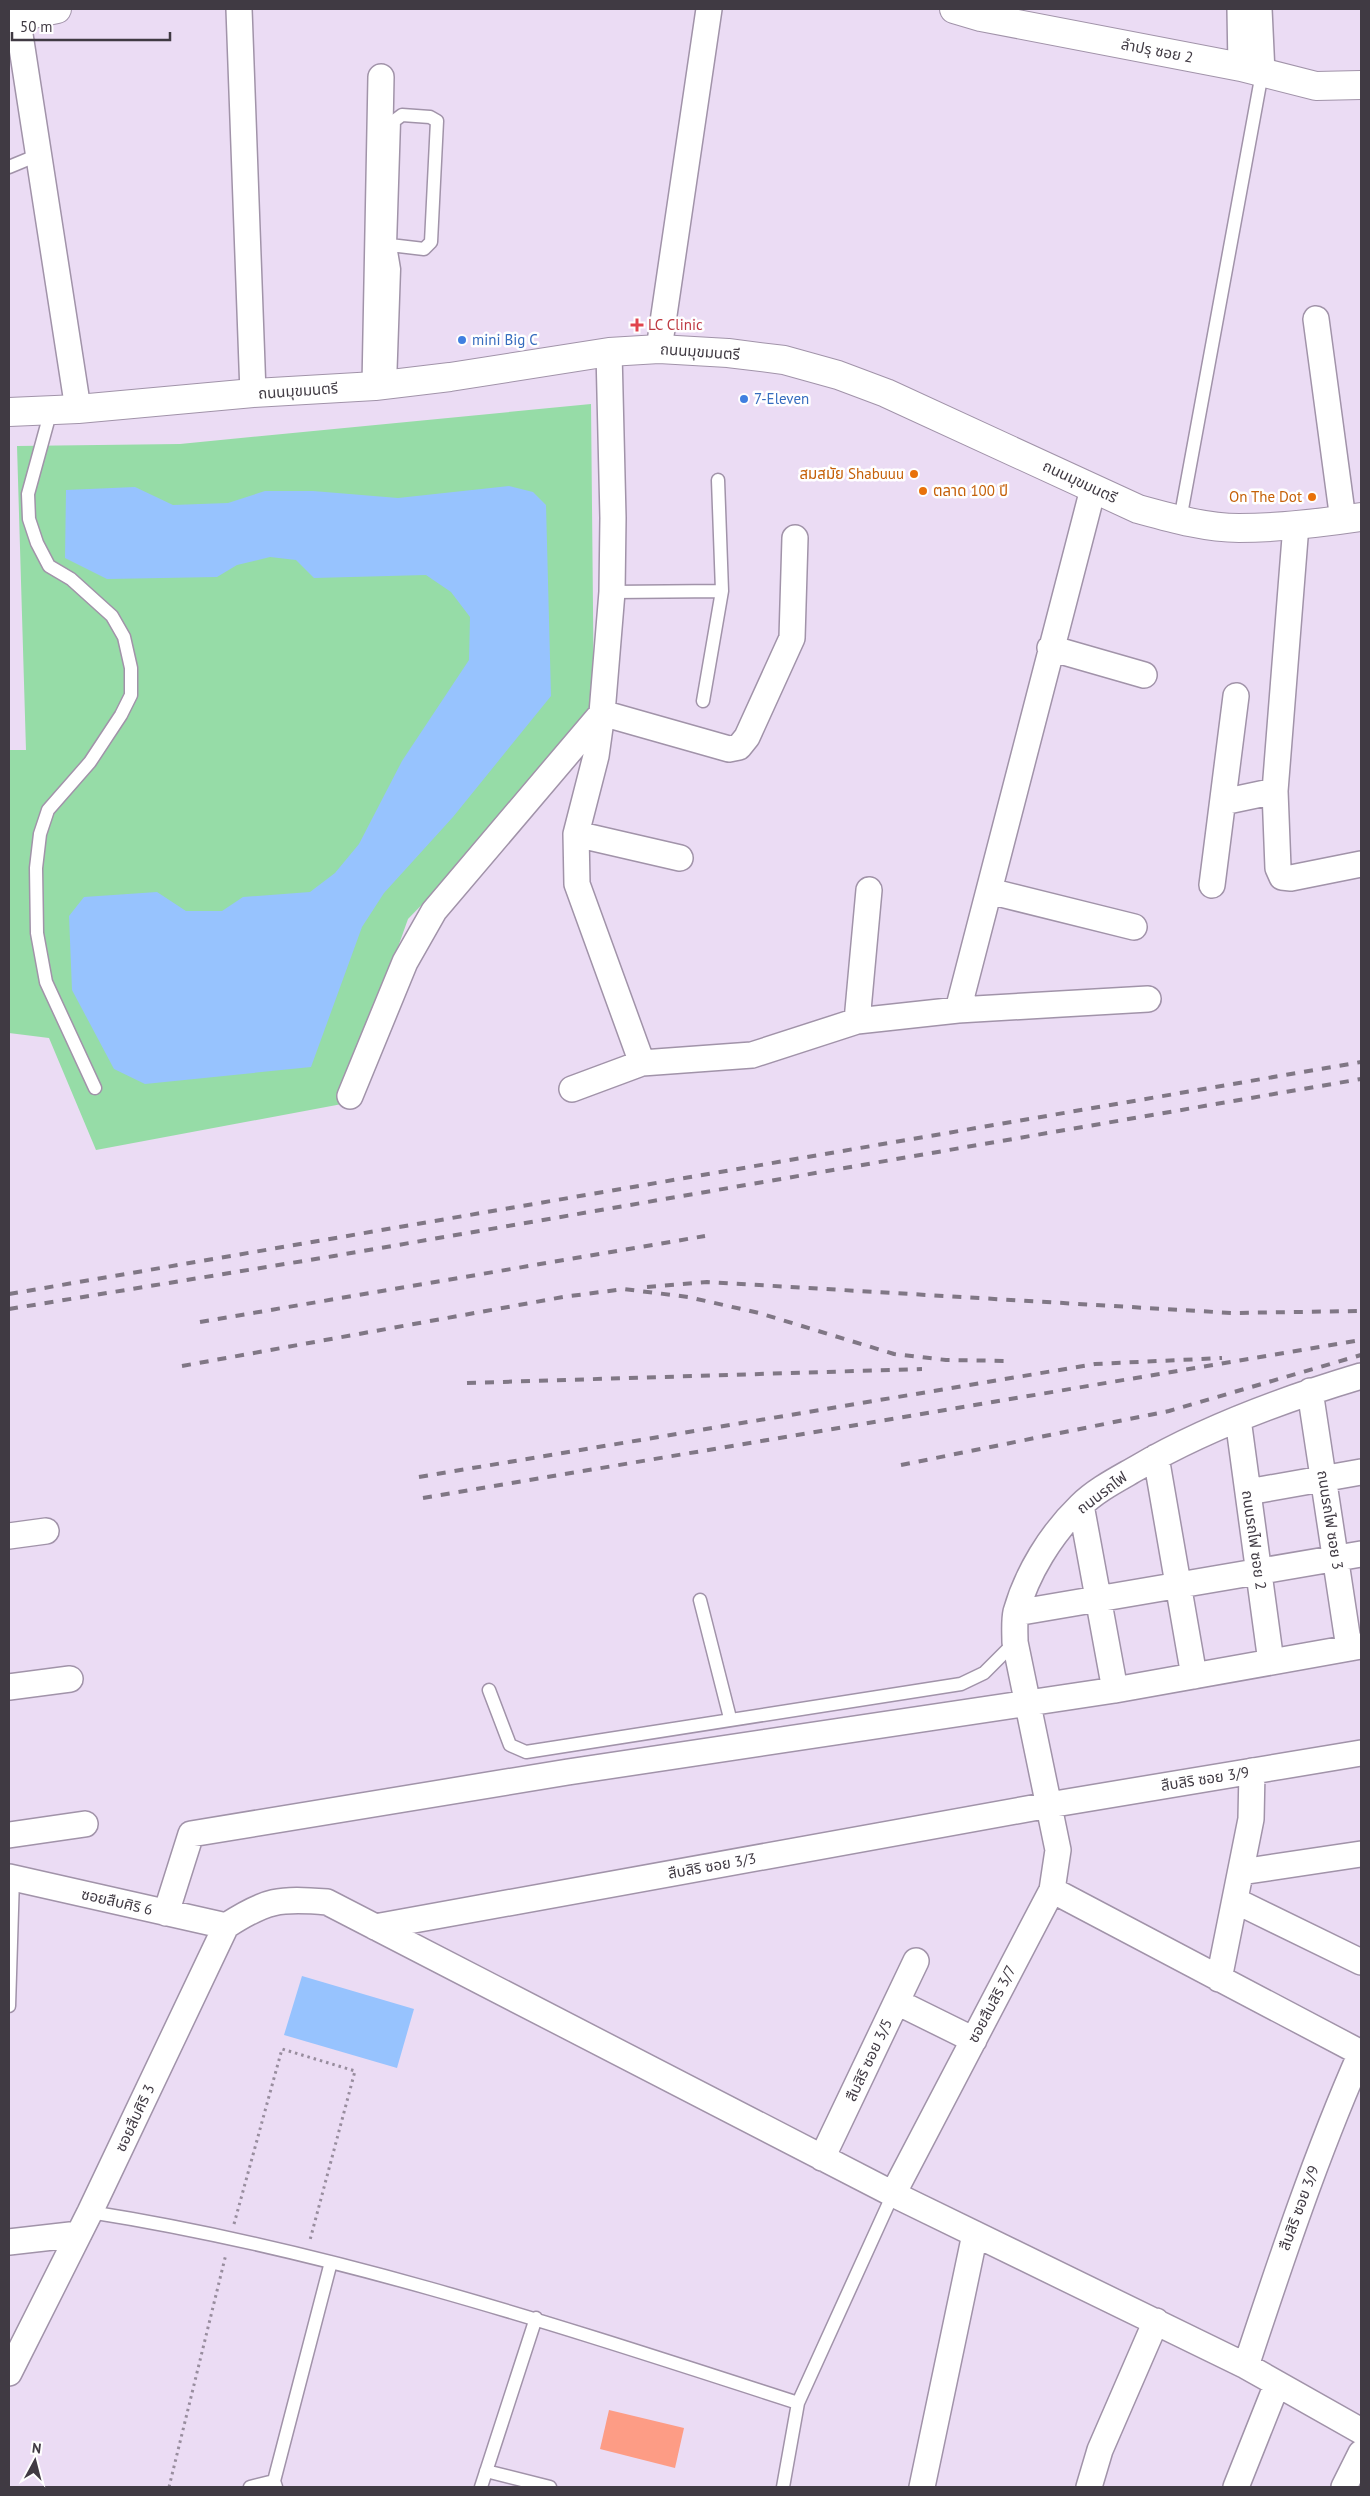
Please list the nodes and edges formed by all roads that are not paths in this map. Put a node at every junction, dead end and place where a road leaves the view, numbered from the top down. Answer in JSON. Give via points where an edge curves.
{"nodes":[{"id":1,"x":57,"y":9,"type":"edge"},
{"id":2,"x":238,"y":9,"type":"edge"},
{"id":3,"x":709,"y":9,"type":"edge"},
{"id":4,"x":954,"y":9,"type":"edge"},
{"id":5,"x":1240,"y":9,"type":"edge"},
{"id":6,"x":1259,"y":9,"type":"edge"},
{"id":7,"x":982,"y":13,"type":"edge"},
{"id":8,"x":14,"y":15,"type":"edge"},
{"id":9,"x":1251,"y":70,"type":"junction"},
{"id":10,"x":381,"y":77,"type":"dead end"},
{"id":11,"x":1361,"y":85,"type":"edge"},
{"id":12,"x":38,"y":155,"type":"junction"},
{"id":13,"x":9,"y":167,"type":"edge"},
{"id":14,"x":390,"y":245,"type":"junction"},
{"id":15,"x":1316,"y":319,"type":"dead end"},
{"id":16,"x":660,"y":349,"type":"junction"},
{"id":17,"x":609,"y":352,"type":"junction"},
{"id":18,"x":383,"y":385,"type":"junction"},
{"id":19,"x":253,"y":393,"type":"junction"},
{"id":20,"x":78,"y":409,"type":"junction"},
{"id":21,"x":52,"y":410,"type":"junction"},
{"id":22,"x":9,"y":412,"type":"edge"},
{"id":23,"x":718,"y":480,"type":"dead end"},
{"id":24,"x":1093,"y":489,"type":"junction"},
{"id":25,"x":1352,"y":519,"type":"edge"},
{"id":26,"x":1180,"y":520,"type":"junction"},
{"id":27,"x":1296,"y":526,"type":"junction"},
{"id":28,"x":796,"y":538,"type":"dead end"},
{"id":29,"x":612,"y":592,"type":"junction"},
{"id":30,"x":722,"y":592,"type":"junction"},
{"id":31,"x":1050,"y":648,"type":"junction"},
{"id":32,"x":1144,"y":675,"type":"dead end"},
{"id":33,"x":1236,"y":696,"type":"dead end"},
{"id":34,"x":703,"y":701,"type":"dead end"},
{"id":35,"x":602,"y":713,"type":"junction"},
{"id":36,"x":1275,"y":791,"type":"junction"},
{"id":37,"x":1223,"y":802,"type":"junction"},
{"id":38,"x":576,"y":834,"type":"junction"},
{"id":39,"x":680,"y":858,"type":"dead end"},
{"id":40,"x":1361,"y":864,"type":"edge"},
{"id":41,"x":1212,"y":885,"type":"dead end"},
{"id":42,"x":869,"y":890,"type":"dead end"},
{"id":43,"x":989,"y":891,"type":"junction"},
{"id":44,"x":1134,"y":927,"type":"dead end"},
{"id":45,"x":1148,"y":999,"type":"dead end"},
{"id":46,"x":958,"y":1010,"type":"junction"},
{"id":47,"x":857,"y":1021,"type":"junction"},
{"id":48,"x":642,"y":1063,"type":"junction"},
{"id":49,"x":95,"y":1088,"type":"dead end"},
{"id":50,"x":572,"y":1089,"type":"dead end"},
{"id":51,"x":350,"y":1096,"type":"dead end"},
{"id":52,"x":1361,"y":1376,"type":"edge"},
{"id":53,"x":1310,"y":1392,"type":"junction"},
{"id":54,"x":1238,"y":1419,"type":"junction"},
{"id":55,"x":1156,"y":1457,"type":"junction"},
{"id":56,"x":1361,"y":1472,"type":"edge"},
{"id":57,"x":1324,"y":1478,"type":"junction"},
{"id":58,"x":1248,"y":1492,"type":"junction"},
{"id":59,"x":1081,"y":1505,"type":"junction"},
{"id":60,"x":46,"y":1530,"type":"dead end"},
{"id":61,"x":9,"y":1536,"type":"edge"},
{"id":62,"x":1361,"y":1554,"type":"edge"},
{"id":63,"x":1336,"y":1558,"type":"junction"},
{"id":64,"x":1259,"y":1572,"type":"junction"},
{"id":65,"x":1179,"y":1585,"type":"junction"},
{"id":66,"x":1098,"y":1599,"type":"junction"},
{"id":67,"x":700,"y":1600,"type":"dead end"},
{"id":68,"x":1016,"y":1613,"type":"junction"},
{"id":69,"x":1015,"y":1642,"type":"junction"},
{"id":70,"x":1355,"y":1647,"type":"edge"},
{"id":71,"x":1271,"y":1662,"type":"junction"},
{"id":72,"x":1194,"y":1676,"type":"junction"},
{"id":73,"x":70,"y":1679,"type":"dead end"},
{"id":74,"x":9,"y":1687,"type":"edge"},
{"id":75,"x":489,"y":1690,"type":"dead end"},
{"id":76,"x":1115,"y":1690,"type":"junction"},
{"id":77,"x":1026,"y":1702,"type":"junction"},
{"id":78,"x":730,"y":1718,"type":"junction"},
{"id":79,"x":1361,"y":1753,"type":"edge"},
{"id":80,"x":1252,"y":1771,"type":"junction"},
{"id":81,"x":1049,"y":1805,"type":"junction"},
{"id":82,"x":85,"y":1824,"type":"dead end"},
{"id":83,"x":9,"y":1835,"type":"edge"},
{"id":84,"x":1361,"y":1854,"type":"edge"},
{"id":85,"x":1241,"y":1872,"type":"junction"},
{"id":86,"x":11,"y":1877,"type":"edge"},
{"id":87,"x":1052,"y":1890,"type":"junction"},
{"id":88,"x":1236,"y":1901,"type":"junction"},
{"id":89,"x":166,"y":1913,"type":"junction"},
{"id":90,"x":226,"y":1926,"type":"junction"},
{"id":91,"x":375,"y":1926,"type":"junction"},
{"id":92,"x":916,"y":1961,"type":"dead end"},
{"id":93,"x":1361,"y":1962,"type":"edge"},
{"id":94,"x":1219,"y":1979,"type":"junction"},
{"id":95,"x":897,"y":2002,"type":"junction"},
{"id":96,"x":9,"y":2006,"type":"edge"},
{"id":97,"x":974,"y":2040,"type":"junction"},
{"id":98,"x":1361,"y":2052,"type":"edge"},
{"id":99,"x":822,"y":2158,"type":"junction"},
{"id":100,"x":893,"y":2194,"type":"junction"},
{"id":101,"x":90,"y":2212,"type":"junction"},
{"id":102,"x":78,"y":2234,"type":"junction"},
{"id":103,"x":975,"y":2234,"type":"junction"},
{"id":104,"x":9,"y":2242,"type":"edge"},
{"id":105,"x":331,"y":2262,"type":"junction"},
{"id":106,"x":536,"y":2318,"type":"junction"},
{"id":107,"x":1156,"y":2321,"type":"junction"},
{"id":108,"x":1246,"y":2366,"type":"junction"},
{"id":109,"x":9,"y":2373,"type":"edge"},
{"id":110,"x":1277,"y":2384,"type":"junction"},
{"id":111,"x":798,"y":2403,"type":"junction"},
{"id":112,"x":1361,"y":2431,"type":"edge"},
{"id":113,"x":1361,"y":2453,"type":"edge"},
{"id":114,"x":486,"y":2471,"type":"junction"},
{"id":115,"x":275,"y":2484,"type":"edge"},
{"id":116,"x":250,"y":2487,"type":"edge"},
{"id":117,"x":481,"y":2487,"type":"edge"},
{"id":118,"x":550,"y":2487,"type":"edge"},
{"id":119,"x":783,"y":2487,"type":"edge"},
{"id":120,"x":922,"y":2487,"type":"edge"},
{"id":121,"x":1089,"y":2487,"type":"edge"},
{"id":122,"x":1236,"y":2487,"type":"edge"},
{"id":123,"x":1344,"y":2487,"type":"edge"}],
"edges":[{"from":1,"to":8,"type":"main road"},
{"from":2,"to":19,"type":"street"},
{"from":3,"to":16,"type":"street"},
{"from":4,"to":7,"type":"main road","name":"ลำปรุ ซอย 2"},
{"from":5,"to":9,"type":"street"},
{"from":6,"to":9,"type":"street"},
{"from":7,"to":9,"type":"main road","name":"ลำปรุ ซอย 2"},
{"from":8,"to":12,"type":"street"},
{"from":9,"to":11,"type":"main road","name":"ลำปรุ ซอย 2","via":[[1316,86]]},
{"from":9,"to":26,"type":"lane"},
{"from":10,"to":18,"type":"street"},
{"from":12,"to":13,"type":"lane"},
{"from":12,"to":20,"type":"street"},
{"from":14,"to":14,"type":"lane","via":[[424,249],[431,242],[437,121],[430,117],[402,115],[394,121]]},
{"from":14,"to":18,"type":"lane","via":[[394,269]]},
{"from":15,"to":25,"type":"street"},
{"from":16,"to":17,"type":"main road","name":"ถนนมุขมนตรี"},
{"from":16,"to":24,"type":"main road","name":"ถนนมุขมนตรี","via":[[784,360],[838,375],[886,393]]},
{"from":17,"to":18,"type":"main road","name":"ถนนมุขมนตรี"},
{"from":17,"to":29,"type":"street","via":[[614,518]]},
{"from":18,"to":19,"type":"main road","name":"ถนนมุขมนตรี"},
{"from":19,"to":20,"type":"main road","name":"ถนนมุขมนตรี"},
{"from":20,"to":21,"type":"main road","name":"ถนนมุขมนตรี"},
{"from":21,"to":22,"type":"main road","name":"ถนนมุขมนตรี"},
{"from":21,"to":49,"type":"lane","via":[[28,494],[29,519],[49,566],[71,579],[112,616],[124,637],[131,668],[132,695],[121,715],[90,762],[48,810],[40,834],[36,868],[37,933],[46,982]]},
{"from":23,"to":30,"type":"lane"},
{"from":24,"to":26,"type":"main road","name":"ถนนมุขมนตรี","via":[[1138,509]]},
{"from":24,"to":31,"type":"street"},
{"from":25,"to":27,"type":"main road","name":"ถนนมุขมนตรี"},
{"from":26,"to":27,"type":"main road","name":"ถนนมุขมนตรี","via":[[1238,528]]},
{"from":27,"to":36,"type":"street"},
{"from":28,"to":35,"type":"street","via":[[792,638],[740,747],[729,749]]},
{"from":29,"to":30,"type":"lane"},
{"from":29,"to":35,"type":"street"},
{"from":30,"to":34,"type":"lane"},
{"from":31,"to":32,"type":"street"},
{"from":31,"to":43,"type":"street"},
{"from":33,"to":37,"type":"street"},
{"from":35,"to":38,"type":"street","via":[[596,756]]},
{"from":35,"to":51,"type":"street","via":[[434,911],[405,962]]},
{"from":36,"to":37,"type":"street"},
{"from":36,"to":40,"type":"street","via":[[1278,868],[1282,877]]},
{"from":37,"to":41,"type":"street"},
{"from":38,"to":39,"type":"street"},
{"from":38,"to":48,"type":"street","via":[[577,884]]},
{"from":42,"to":47,"type":"street"},
{"from":43,"to":44,"type":"street"},
{"from":43,"to":46,"type":"street"},
{"from":45,"to":46,"type":"street"},
{"from":46,"to":47,"type":"street"},
{"from":47,"to":48,"type":"street","via":[[752,1055]]},
{"from":48,"to":50,"type":"street"},
{"from":52,"to":53,"type":"street","name":"ถนนรถไฟ"},
{"from":53,"to":54,"type":"street","name":"ถนนรถไฟ"},
{"from":53,"to":57,"type":"street","name":"ถนนรถไฟ ซอย 3"},
{"from":54,"to":55,"type":"street","name":"ถนนรถไฟ"},
{"from":54,"to":58,"type":"street","name":"ถนนรถไฟ ซอย 2"},
{"from":55,"to":59,"type":"street","name":"ถนนรถไฟ"},
{"from":55,"to":65,"type":"street"},
{"from":56,"to":57,"type":"street"},
{"from":57,"to":58,"type":"street"},
{"from":57,"to":63,"type":"street","name":"ถนนรถไฟ ซอย 3"},
{"from":58,"to":64,"type":"street","name":"ถนนรถไฟ ซอย 2"},
{"from":59,"to":66,"type":"street"},
{"from":59,"to":68,"type":"street","name":"ถนนรถไฟ","via":[[1054,1536],[1032,1571]]},
{"from":60,"to":61,"type":"street"},
{"from":62,"to":63,"type":"street"},
{"from":63,"to":64,"type":"street"},
{"from":63,"to":70,"type":"street","name":"ถนนรถไฟ ซอย 3"},
{"from":64,"to":65,"type":"street"},
{"from":64,"to":71,"type":"street","name":"ถนนรถไฟ ซอย 2"},
{"from":65,"to":66,"type":"street"},
{"from":65,"to":72,"type":"street"},
{"from":66,"to":68,"type":"street"},
{"from":66,"to":76,"type":"street"},
{"from":67,"to":78,"type":"lane"},
{"from":68,"to":69,"type":"street","name":"ถนนรถไฟ"},
{"from":69,"to":77,"type":"street","name":"ถนนรถไฟ"},
{"from":69,"to":78,"type":"lane","via":[[984,1673],[961,1684]]},
{"from":70,"to":71,"type":"street"},
{"from":71,"to":72,"type":"street"},
{"from":72,"to":76,"type":"street"},
{"from":73,"to":74,"type":"street"},
{"from":75,"to":78,"type":"lane","via":[[510,1745],[526,1752]]},
{"from":76,"to":77,"type":"street"},
{"from":77,"to":81,"type":"street","name":"ถนนรถไฟ"},
{"from":77,"to":89,"type":"street","via":[[558,1773],[191,1834]]},
{"from":79,"to":80,"type":"street","name":"สืบสิริ ซอย 3/9"},
{"from":80,"to":81,"type":"street","name":"สืบสิริ ซอย 3/9"},
{"from":80,"to":85,"type":"street","via":[[1251,1818]]},
{"from":81,"to":87,"type":"street","name":"ซอยสืบสิริ 3/7","via":[[1058,1850]]},
{"from":81,"to":91,"type":"street","name":"สืบสิริ ซอย 3/3"},
{"from":82,"to":83,"type":"street"},
{"from":84,"to":85,"type":"street"},
{"from":85,"to":88,"type":"street"},
{"from":86,"to":89,"type":"street","name":"ซอยสืบศิริ 6"},
{"from":86,"to":96,"type":"lane"},
{"from":87,"to":94,"type":"street"},
{"from":87,"to":97,"type":"street","name":"ซอยสืบสิริ 3/7"},
{"from":88,"to":93,"type":"street"},
{"from":88,"to":94,"type":"street"},
{"from":89,"to":90,"type":"street","name":"ซอยสืบศิริ 6"},
{"from":90,"to":91,"type":"street","via":[[254,1907],[290,1899],[327,1902]]},
{"from":90,"to":101,"type":"street","name":"ซอยสืบศิริ 3"},
{"from":91,"to":99,"type":"street"},
{"from":92,"to":95,"type":"street","name":"สืบสิริ ซอย 3/5"},
{"from":94,"to":98,"type":"street"},
{"from":95,"to":97,"type":"street"},
{"from":95,"to":99,"type":"street","name":"สืบสิริ ซอย 3/5"},
{"from":97,"to":100,"type":"street","name":"ซอยสืบสิริ 3/7"},
{"from":98,"to":108,"type":"street","name":"สืบสิริ ซอย 3/9","via":[[1321,2148]]},
{"from":99,"to":100,"type":"street"},
{"from":100,"to":103,"type":"street"},
{"from":100,"to":111,"type":"lane"},
{"from":101,"to":102,"type":"street","name":"ซอยสืบศิริ 3"},
{"from":101,"to":105,"type":"lane","via":[[231,2237]]},
{"from":102,"to":104,"type":"street"},
{"from":102,"to":109,"type":"street","name":"ซอยสืบศิริ 3"},
{"from":103,"to":107,"type":"street"},
{"from":103,"to":120,"type":"street"},
{"from":105,"to":106,"type":"lane"},
{"from":105,"to":115,"type":"lane"},
{"from":106,"to":111,"type":"lane"},
{"from":106,"to":114,"type":"lane"},
{"from":107,"to":108,"type":"street"},
{"from":107,"to":121,"type":"street","via":[[1100,2450]]},
{"from":108,"to":110,"type":"street"},
{"from":110,"to":112,"type":"street"},
{"from":110,"to":122,"type":"street"},
{"from":111,"to":119,"type":"lane"},
{"from":113,"to":123,"type":"street"},
{"from":114,"to":117,"type":"lane"},
{"from":114,"to":118,"type":"lane"},
{"from":115,"to":116,"type":"lane"}]}
